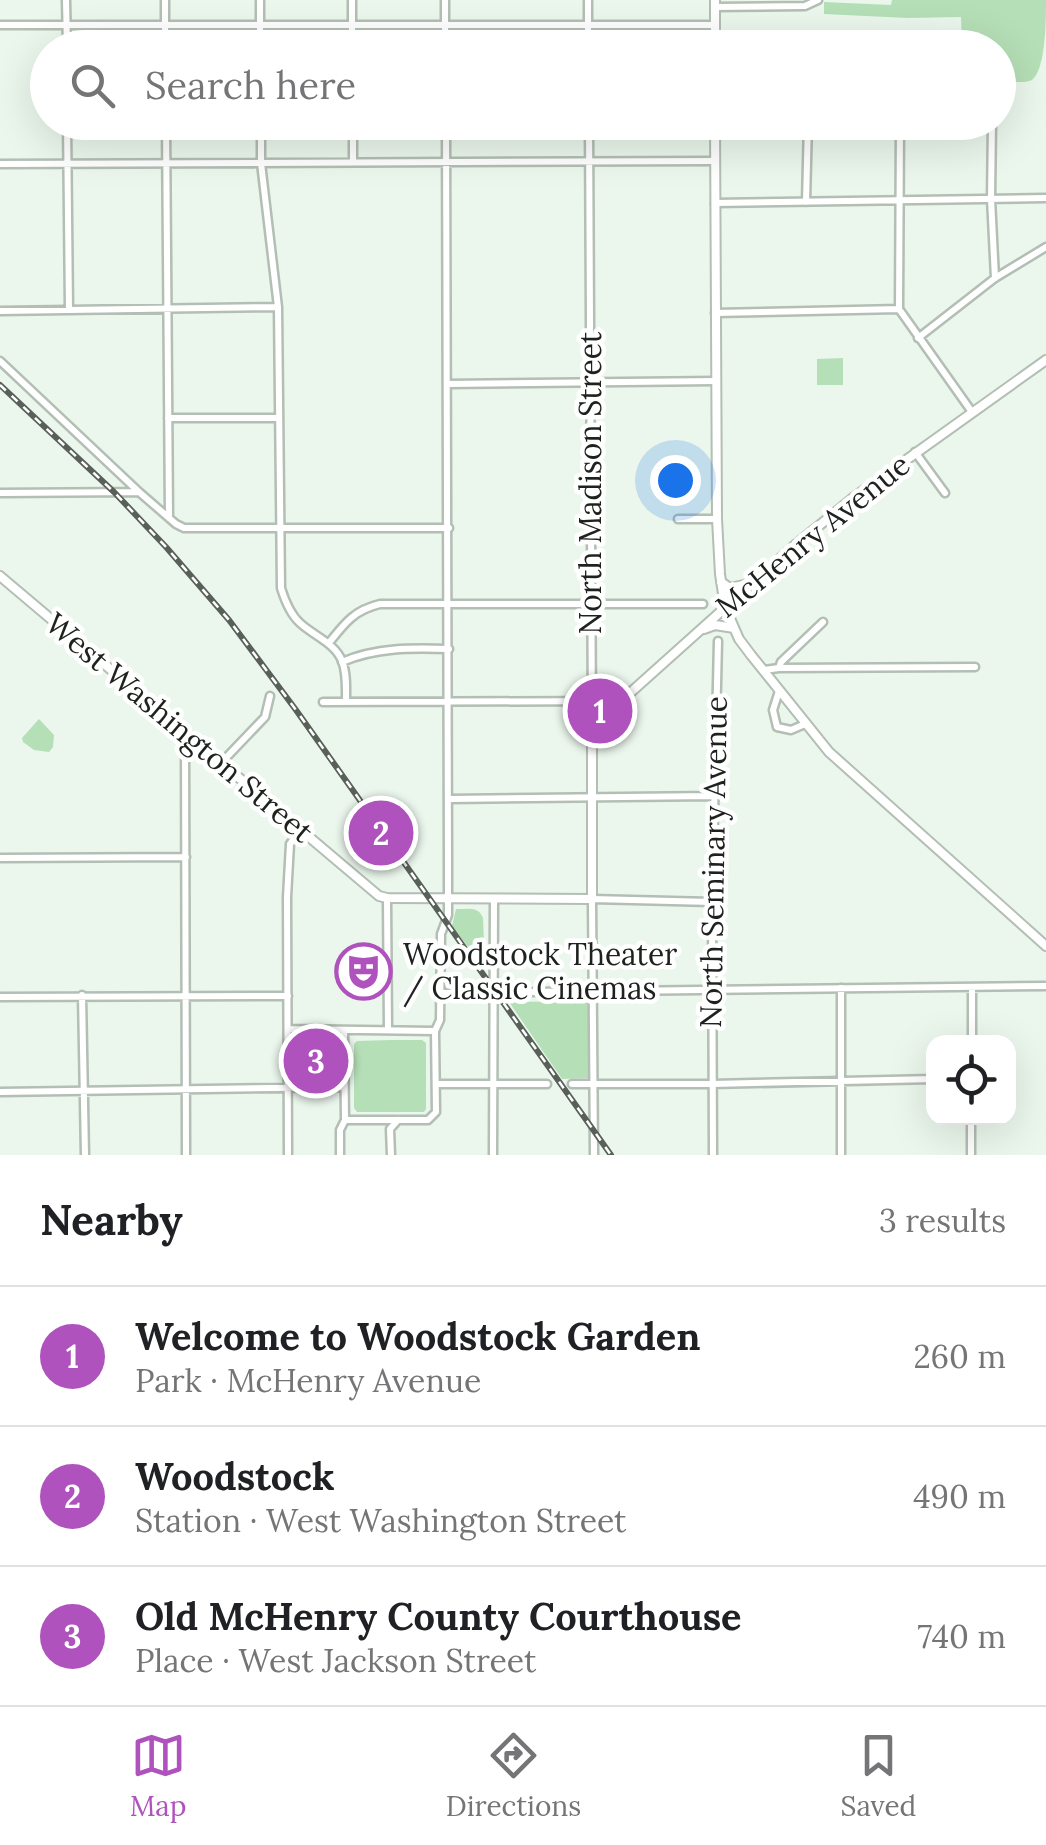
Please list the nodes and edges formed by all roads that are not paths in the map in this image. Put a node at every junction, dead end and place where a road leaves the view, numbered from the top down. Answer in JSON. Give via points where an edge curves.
{"nodes":[{"id":1,"x":66,"y":0,"type":"edge"},
{"id":2,"x":165,"y":0,"type":"edge"},
{"id":3,"x":260,"y":0,"type":"edge"},
{"id":4,"x":352,"y":0,"type":"edge"},
{"id":5,"x":445,"y":0,"type":"edge"},
{"id":6,"x":588,"y":0,"type":"edge"},
{"id":7,"x":818,"y":0,"type":"edge"},
{"id":8,"x":715,"y":3,"type":"edge"},
{"id":9,"x":165,"y":24,"type":"junction"},
{"id":10,"x":260,"y":24,"type":"junction"},
{"id":11,"x":352,"y":24,"type":"junction"},
{"id":12,"x":445,"y":24,"type":"junction"},
{"id":13,"x":588,"y":24,"type":"junction"},
{"id":14,"x":715,"y":24,"type":"junction"},
{"id":15,"x":0,"y":25,"type":"edge"},
{"id":16,"x":66,"y":25,"type":"junction"},
{"id":17,"x":66,"y":30,"type":"edge"},
{"id":18,"x":165,"y":30,"type":"edge"},
{"id":19,"x":260,"y":30,"type":"edge"},
{"id":20,"x":352,"y":30,"type":"edge"},
{"id":21,"x":445,"y":30,"type":"edge"},
{"id":22,"x":588,"y":30,"type":"edge"},
{"id":23,"x":715,"y":30,"type":"edge"},
{"id":24,"x":67,"y":140,"type":"edge"},
{"id":25,"x":166,"y":140,"type":"edge"},
{"id":26,"x":261,"y":140,"type":"edge"},
{"id":27,"x":352,"y":140,"type":"edge"},
{"id":28,"x":446,"y":140,"type":"edge"},
{"id":29,"x":589,"y":140,"type":"edge"},
{"id":30,"x":715,"y":140,"type":"edge"},
{"id":31,"x":808,"y":140,"type":"edge"},
{"id":32,"x":900,"y":140,"type":"edge"},
{"id":33,"x":992,"y":140,"type":"edge"},
{"id":34,"x":590,"y":161,"type":"junction"},
{"id":35,"x":715,"y":161,"type":"junction"},
{"id":36,"x":353,"y":162,"type":"junction"},
{"id":37,"x":446,"y":162,"type":"junction"},
{"id":38,"x":166,"y":163,"type":"junction"},
{"id":39,"x":261,"y":163,"type":"junction"},
{"id":40,"x":0,"y":164,"type":"edge"},
{"id":41,"x":68,"y":164,"type":"junction"},
{"id":42,"x":1046,"y":198,"type":"edge"},
{"id":43,"x":991,"y":199,"type":"junction"},
{"id":44,"x":900,"y":200,"type":"junction"},
{"id":45,"x":715,"y":202,"type":"junction"},
{"id":46,"x":806,"y":202,"type":"junction"},
{"id":47,"x":1046,"y":247,"type":"edge"},
{"id":48,"x":995,"y":278,"type":"junction"},
{"id":49,"x":278,"y":307,"type":"junction"},
{"id":50,"x":167,"y":308,"type":"junction"},
{"id":51,"x":899,"y":309,"type":"junction"},
{"id":52,"x":69,"y":310,"type":"junction"},
{"id":53,"x":0,"y":311,"type":"edge"},
{"id":54,"x":715,"y":314,"type":"junction"},
{"id":55,"x":918,"y":338,"type":"junction"},
{"id":56,"x":1046,"y":360,"type":"edge"},
{"id":57,"x":0,"y":361,"type":"edge"},
{"id":58,"x":590,"y":382,"type":"junction"},
{"id":59,"x":716,"y":382,"type":"junction"},
{"id":60,"x":447,"y":384,"type":"junction"},
{"id":61,"x":972,"y":412,"type":"junction"},
{"id":62,"x":168,"y":418,"type":"junction"},
{"id":63,"x":279,"y":418,"type":"junction"},
{"id":64,"x":915,"y":452,"type":"junction"},
{"id":65,"x":139,"y":492,"type":"junction"},
{"id":66,"x":0,"y":493,"type":"edge"},
{"id":67,"x":945,"y":493,"type":"dead end"},
{"id":68,"x":168,"y":518,"type":"junction"},
{"id":69,"x":678,"y":519,"type":"dead end"},
{"id":70,"x":717,"y":519,"type":"junction"},
{"id":71,"x":279,"y":528,"type":"junction"},
{"id":72,"x":449,"y":528,"type":"junction"},
{"id":73,"x":0,"y":576,"type":"edge"},
{"id":74,"x":721,"y":582,"type":"junction"},
{"id":75,"x":752,"y":583,"type":"junction"},
{"id":76,"x":448,"y":604,"type":"junction"},
{"id":77,"x":592,"y":604,"type":"junction"},
{"id":78,"x":703,"y":604,"type":"dead end"},
{"id":79,"x":725,"y":607,"type":"junction"},
{"id":80,"x":823,"y":622,"type":"dead end"},
{"id":81,"x":734,"y":628,"type":"junction"},
{"id":82,"x":700,"y":630,"type":"junction"},
{"id":83,"x":718,"y":640,"type":"dead end"},
{"id":84,"x":329,"y":643,"type":"junction"},
{"id":85,"x":449,"y":649,"type":"junction"},
{"id":86,"x":342,"y":662,"type":"junction"},
{"id":87,"x":975,"y":667,"type":"dead end"},
{"id":88,"x":779,"y":668,"type":"junction"},
{"id":89,"x":762,"y":670,"type":"junction"},
{"id":90,"x":778,"y":691,"type":"junction"},
{"id":91,"x":270,"y":696,"type":"dead end"},
{"id":92,"x":621,"y":701,"type":"junction"},
{"id":93,"x":323,"y":702,"type":"dead end"},
{"id":94,"x":346,"y":702,"type":"junction"},
{"id":95,"x":449,"y":702,"type":"junction"},
{"id":96,"x":592,"y":702,"type":"junction"},
{"id":97,"x":805,"y":724,"type":"junction"},
{"id":98,"x":592,"y":727,"type":"junction"},
{"id":99,"x":185,"y":733,"type":"junction"},
{"id":100,"x":221,"y":763,"type":"junction"},
{"id":101,"x":714,"y":796,"type":"junction"},
{"id":102,"x":592,"y":797,"type":"junction"},
{"id":103,"x":449,"y":798,"type":"junction"},
{"id":104,"x":300,"y":830,"type":"junction"},
{"id":105,"x":186,"y":857,"type":"junction"},
{"id":106,"x":0,"y":858,"type":"edge"},
{"id":107,"x":388,"y":898,"type":"junction"},
{"id":108,"x":448,"y":899,"type":"junction"},
{"id":109,"x":494,"y":899,"type":"junction"},
{"id":110,"x":592,"y":899,"type":"junction"},
{"id":111,"x":712,"y":902,"type":"junction"},
{"id":112,"x":1046,"y":946,"type":"edge"},
{"id":113,"x":1046,"y":986,"type":"edge"},
{"id":114,"x":972,"y":987,"type":"junction"},
{"id":115,"x":841,"y":988,"type":"junction"},
{"id":116,"x":712,"y":990,"type":"junction"},
{"id":117,"x":594,"y":991,"type":"junction"},
{"id":118,"x":494,"y":993,"type":"junction"},
{"id":119,"x":442,"y":994,"type":"junction"},
{"id":120,"x":0,"y":996,"type":"edge"},
{"id":121,"x":82,"y":996,"type":"junction"},
{"id":122,"x":186,"y":996,"type":"junction"},
{"id":123,"x":288,"y":996,"type":"junction"},
{"id":124,"x":288,"y":1029,"type":"junction"},
{"id":125,"x":388,"y":1030,"type":"junction"},
{"id":126,"x":435,"y":1030,"type":"junction"},
{"id":127,"x":344,"y":1031,"type":"junction"},
{"id":128,"x":972,"y":1035,"type":"edge"},
{"id":129,"x":926,"y":1079,"type":"edge"},
{"id":130,"x":841,"y":1080,"type":"junction"},
{"id":131,"x":436,"y":1084,"type":"junction"},
{"id":132,"x":492,"y":1084,"type":"junction"},
{"id":133,"x":546,"y":1084,"type":"dead end"},
{"id":134,"x":572,"y":1084,"type":"dead end"},
{"id":135,"x":594,"y":1084,"type":"junction"},
{"id":136,"x":712,"y":1084,"type":"junction"},
{"id":137,"x":344,"y":1087,"type":"junction"},
{"id":138,"x":288,"y":1088,"type":"junction"},
{"id":139,"x":186,"y":1089,"type":"junction"},
{"id":140,"x":83,"y":1090,"type":"junction"},
{"id":141,"x":0,"y":1092,"type":"edge"},
{"id":142,"x":345,"y":1120,"type":"junction"},
{"id":143,"x":381,"y":1120,"type":"junction"},
{"id":144,"x":398,"y":1120,"type":"junction"},
{"id":145,"x":971,"y":1125,"type":"edge"},
{"id":146,"x":390,"y":1129,"type":"junction"},
{"id":147,"x":85,"y":1155,"type":"edge"},
{"id":148,"x":186,"y":1155,"type":"edge"},
{"id":149,"x":288,"y":1155,"type":"edge"},
{"id":150,"x":340,"y":1155,"type":"edge"},
{"id":151,"x":390,"y":1155,"type":"edge"},
{"id":152,"x":493,"y":1155,"type":"edge"},
{"id":153,"x":594,"y":1155,"type":"edge"},
{"id":154,"x":713,"y":1155,"type":"edge"},
{"id":155,"x":841,"y":1155,"type":"edge"},
{"id":156,"x":971,"y":1155,"type":"edge"}],
"edges":[{"from":1,"to":16,"type":"street"},
{"from":2,"to":9,"type":"street"},
{"from":3,"to":10,"type":"street"},
{"from":4,"to":11,"type":"street"},
{"from":5,"to":12,"type":"street"},
{"from":6,"to":13,"type":"street"},
{"from":7,"to":8,"type":"street","via":[[805,6]]},
{"from":8,"to":14,"type":"main road"},
{"from":9,"to":10,"type":"street"},
{"from":9,"to":16,"type":"street"},
{"from":9,"to":18,"type":"street"},
{"from":10,"to":11,"type":"street"},
{"from":10,"to":19,"type":"street"},
{"from":11,"to":12,"type":"street"},
{"from":11,"to":20,"type":"street"},
{"from":12,"to":13,"type":"street"},
{"from":12,"to":21,"type":"street"},
{"from":13,"to":14,"type":"street"},
{"from":13,"to":22,"type":"street"},
{"from":14,"to":23,"type":"main road"},
{"from":15,"to":16,"type":"street"},
{"from":16,"to":17,"type":"street"},
{"from":24,"to":41,"type":"street"},
{"from":25,"to":38,"type":"street"},
{"from":26,"to":39,"type":"street"},
{"from":27,"to":36,"type":"street"},
{"from":28,"to":37,"type":"street"},
{"from":29,"to":34,"type":"street","name":"North Madison Street"},
{"from":30,"to":35,"type":"main road"},
{"from":31,"to":46,"type":"street"},
{"from":32,"to":44,"type":"street"},
{"from":33,"to":43,"type":"street"},
{"from":34,"to":35,"type":"street"},
{"from":34,"to":37,"type":"street"},
{"from":34,"to":58,"type":"street","name":"North Madison Street"},
{"from":35,"to":45,"type":"main road"},
{"from":36,"to":37,"type":"street"},
{"from":36,"to":39,"type":"street"},
{"from":37,"to":60,"type":"street"},
{"from":38,"to":39,"type":"street"},
{"from":38,"to":41,"type":"street"},
{"from":38,"to":50,"type":"street"},
{"from":39,"to":49,"type":"street"},
{"from":40,"to":41,"type":"street"},
{"from":41,"to":52,"type":"street"},
{"from":42,"to":43,"type":"street"},
{"from":43,"to":44,"type":"street"},
{"from":43,"to":48,"type":"street"},
{"from":44,"to":46,"type":"street"},
{"from":44,"to":51,"type":"street"},
{"from":45,"to":46,"type":"street"},
{"from":45,"to":54,"type":"main road"},
{"from":47,"to":48,"type":"street"},
{"from":48,"to":55,"type":"street"},
{"from":49,"to":50,"type":"street"},
{"from":49,"to":63,"type":"street"},
{"from":50,"to":52,"type":"street"},
{"from":50,"to":62,"type":"street"},
{"from":51,"to":54,"type":"street"},
{"from":51,"to":55,"type":"street"},
{"from":52,"to":53,"type":"street"},
{"from":54,"to":59,"type":"main road"},
{"from":55,"to":61,"type":"street"},
{"from":56,"to":61,"type":"main road","name":"McHenry Avenue"},
{"from":57,"to":65,"type":"street"},
{"from":58,"to":59,"type":"street"},
{"from":58,"to":60,"type":"street"},
{"from":58,"to":77,"type":"street","name":"North Madison Street"},
{"from":59,"to":70,"type":"main road"},
{"from":60,"to":72,"type":"street"},
{"from":61,"to":64,"type":"main road","name":"McHenry Avenue"},
{"from":62,"to":63,"type":"street"},
{"from":62,"to":68,"type":"street"},
{"from":63,"to":71,"type":"street"},
{"from":64,"to":67,"type":"street"},
{"from":64,"to":75,"type":"main road","name":"McHenry Avenue"},
{"from":65,"to":66,"type":"street"},
{"from":65,"to":68,"type":"street"},
{"from":68,"to":71,"type":"street","via":[[184,528]]},
{"from":69,"to":70,"type":"street"},
{"from":70,"to":74,"type":"main road"},
{"from":71,"to":72,"type":"street"},
{"from":71,"to":84,"type":"street","via":[[285,602],[296,620]]},
{"from":72,"to":76,"type":"street"},
{"from":73,"to":99,"type":"main road","name":"West Washington Street"},
{"from":74,"to":75,"type":"main road","via":[[730,588]]},
{"from":74,"to":79,"type":"main road"},
{"from":75,"to":79,"type":"main road","name":"McHenry Avenue"},
{"from":76,"to":77,"type":"street"},
{"from":76,"to":84,"type":"street","via":[[369,607],[344,622]]},
{"from":76,"to":85,"type":"street"},
{"from":77,"to":78,"type":"street"},
{"from":77,"to":96,"type":"street","name":"North Madison Street"},
{"from":79,"to":81,"type":"main road"},
{"from":79,"to":82,"type":"main road","name":"McHenry Avenue"},
{"from":80,"to":88,"type":"street"},
{"from":81,"to":82,"type":"main road"},
{"from":81,"to":89,"type":"main road"},
{"from":82,"to":92,"type":"main road","name":"McHenry Avenue"},
{"from":83,"to":101,"type":"street","name":"North Seminary Avenue"},
{"from":84,"to":86,"type":"street"},
{"from":85,"to":86,"type":"street","via":[[373,650]]},
{"from":85,"to":95,"type":"street"},
{"from":86,"to":94,"type":"street"},
{"from":87,"to":88,"type":"street"},
{"from":88,"to":89,"type":"street"},
{"from":89,"to":90,"type":"main road"},
{"from":90,"to":97,"type":"main road"},
{"from":90,"to":97,"type":"street","via":[[777,727]]},
{"from":91,"to":100,"type":"street","via":[[265,717]]},
{"from":92,"to":96,"type":"street"},
{"from":92,"to":98,"type":"main road","name":"McHenry Avenue"},
{"from":93,"to":94,"type":"street"},
{"from":94,"to":95,"type":"street"},
{"from":95,"to":96,"type":"street"},
{"from":95,"to":103,"type":"street"},
{"from":96,"to":98,"type":"street","name":"North Madison Street"},
{"from":97,"to":112,"type":"main road"},
{"from":98,"to":102,"type":"main road","name":"North Madison Street"},
{"from":99,"to":100,"type":"main road","name":"West Washington Street"},
{"from":99,"to":105,"type":"street"},
{"from":100,"to":104,"type":"main road","name":"West Washington Street"},
{"from":101,"to":102,"type":"street"},
{"from":101,"to":111,"type":"street","name":"North Seminary Avenue"},
{"from":102,"to":103,"type":"street"},
{"from":102,"to":110,"type":"main road","name":"North Madison Street"},
{"from":103,"to":108,"type":"street"},
{"from":104,"to":107,"type":"main road","name":"West Washington Street"},
{"from":104,"to":123,"type":"street","via":[[290,844]]},
{"from":105,"to":106,"type":"street"},
{"from":105,"to":122,"type":"street"},
{"from":107,"to":108,"type":"main road"},
{"from":107,"to":125,"type":"street"},
{"from":108,"to":109,"type":"main road"},
{"from":108,"to":119,"type":"street"},
{"from":109,"to":110,"type":"main road"},
{"from":109,"to":118,"type":"street"},
{"from":110,"to":111,"type":"street"},
{"from":110,"to":117,"type":"street","name":"North Madison Street"},
{"from":111,"to":116,"type":"street","name":"North Seminary Avenue"},
{"from":113,"to":114,"type":"street"},
{"from":114,"to":115,"type":"street"},
{"from":114,"to":128,"type":"street"},
{"from":115,"to":116,"type":"street"},
{"from":115,"to":130,"type":"street"},
{"from":116,"to":117,"type":"street"},
{"from":116,"to":136,"type":"street","name":"North Seminary Avenue"},
{"from":117,"to":118,"type":"street"},
{"from":117,"to":135,"type":"street","name":"North Madison Street"},
{"from":118,"to":119,"type":"street"},
{"from":118,"to":132,"type":"street"},
{"from":119,"to":126,"type":"street"},
{"from":120,"to":121,"type":"street"},
{"from":121,"to":122,"type":"street"},
{"from":121,"to":140,"type":"street"},
{"from":122,"to":123,"type":"street"},
{"from":122,"to":139,"type":"street"},
{"from":123,"to":124,"type":"street"},
{"from":124,"to":127,"type":"street"},
{"from":124,"to":138,"type":"street"},
{"from":125,"to":126,"type":"street"},
{"from":125,"to":127,"type":"street"},
{"from":126,"to":131,"type":"street"},
{"from":127,"to":137,"type":"street"},
{"from":129,"to":130,"type":"street"},
{"from":130,"to":136,"type":"street"},
{"from":130,"to":155,"type":"street"},
{"from":131,"to":132,"type":"street"},
{"from":131,"to":144,"type":"street","via":[[436,1112],[428,1120]]},
{"from":132,"to":133,"type":"street"},
{"from":132,"to":152,"type":"street"},
{"from":134,"to":135,"type":"street"},
{"from":135,"to":136,"type":"street"},
{"from":135,"to":153,"type":"street","name":"North Madison Street"},
{"from":136,"to":154,"type":"street","name":"North Seminary Avenue"},
{"from":137,"to":138,"type":"street"},
{"from":137,"to":142,"type":"street"},
{"from":138,"to":139,"type":"street"},
{"from":138,"to":149,"type":"street"},
{"from":139,"to":140,"type":"street"},
{"from":139,"to":148,"type":"street"},
{"from":140,"to":141,"type":"street"},
{"from":140,"to":147,"type":"street"},
{"from":142,"to":143,"type":"street"},
{"from":142,"to":150,"type":"street"},
{"from":143,"to":144,"type":"street"},
{"from":143,"to":146,"type":"street"},
{"from":144,"to":146,"type":"street"},
{"from":145,"to":156,"type":"street"},
{"from":146,"to":151,"type":"street"}]}
